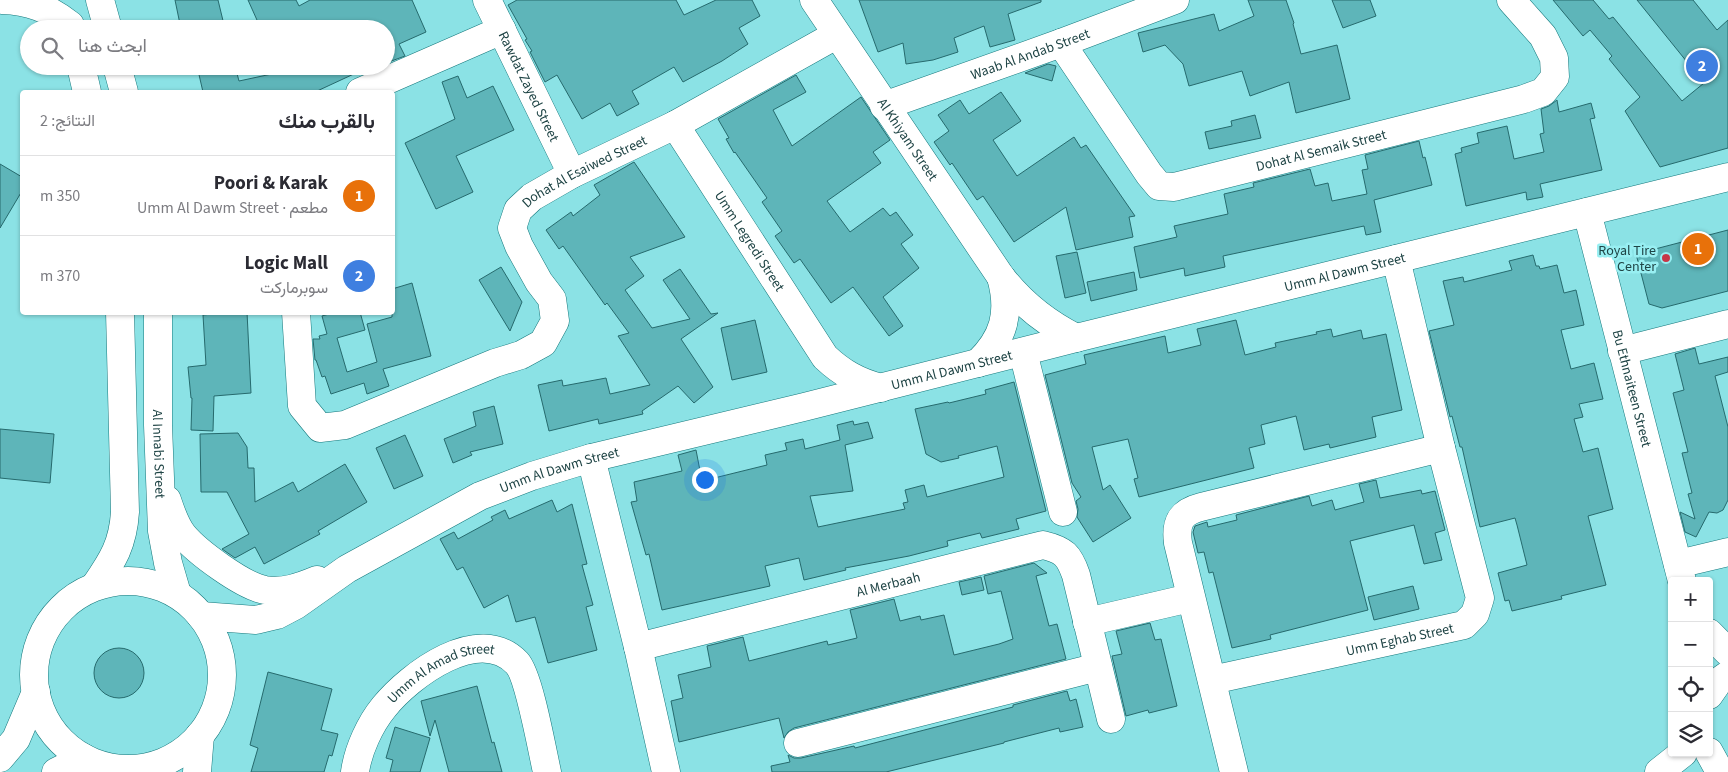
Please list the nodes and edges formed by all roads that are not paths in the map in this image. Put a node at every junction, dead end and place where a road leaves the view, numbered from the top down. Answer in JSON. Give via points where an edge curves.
{"nodes":[{"id":1,"x":1,"y":0,"type":"edge"},
{"id":2,"x":100,"y":0,"type":"edge"},
{"id":3,"x":487,"y":0,"type":"edge"},
{"id":4,"x":814,"y":0,"type":"edge"},
{"id":5,"x":1175,"y":0,"type":"edge"},
{"id":6,"x":1511,"y":0,"type":"edge"},
{"id":7,"x":69,"y":18,"type":"edge"},
{"id":8,"x":106,"y":20,"type":"edge"},
{"id":9,"x":502,"y":30,"type":"junction"},
{"id":10,"x":836,"y":35,"type":"junction"},
{"id":11,"x":1060,"y":43,"type":"junction"},
{"id":12,"x":83,"y":75,"type":"edge"},
{"id":13,"x":120,"y":75,"type":"edge"},
{"id":14,"x":87,"y":90,"type":"edge"},
{"id":15,"x":124,"y":90,"type":"edge"},
{"id":16,"x":365,"y":90,"type":"edge"},
{"id":17,"x":884,"y":106,"type":"junction"},
{"id":18,"x":675,"y":125,"type":"junction"},
{"id":19,"x":572,"y":174,"type":"junction"},
{"id":20,"x":1728,"y":177,"type":"edge"},
{"id":21,"x":1587,"y":212,"type":"junction"},
{"id":22,"x":1396,"y":259,"type":"junction"},
{"id":23,"x":1001,"y":277,"type":"junction"},
{"id":24,"x":120,"y":315,"type":"edge"},
{"id":25,"x":158,"y":315,"type":"edge"},
{"id":26,"x":296,"y":315,"type":"edge"},
{"id":27,"x":1728,"y":324,"type":"edge"},
{"id":28,"x":1076,"y":338,"type":"junction"},
{"id":29,"x":1622,"y":351,"type":"junction"},
{"id":30,"x":1023,"y":352,"type":"junction"},
{"id":31,"x":825,"y":357,"type":"junction"},
{"id":32,"x":978,"y":363,"type":"junction"},
{"id":33,"x":881,"y":388,"type":"junction"},
{"id":34,"x":804,"y":407,"type":"junction"},
{"id":35,"x":1441,"y":448,"type":"junction"},
{"id":36,"x":591,"y":458,"type":"junction"},
{"id":37,"x":161,"y":484,"type":"junction"},
{"id":38,"x":1063,"y":512,"type":"dead end"},
{"id":39,"x":1728,"y":552,"type":"edge"},
{"id":40,"x":347,"y":569,"type":"junction"},
{"id":41,"x":1680,"y":573,"type":"edge"},
{"id":42,"x":95,"y":586,"type":"junction"},
{"id":43,"x":177,"y":594,"type":"junction"},
{"id":44,"x":1190,"y":598,"type":"junction"},
{"id":45,"x":202,"y":616,"type":"junction"},
{"id":46,"x":1087,"y":622,"type":"junction"},
{"id":47,"x":1713,"y":638,"type":"edge"},
{"id":48,"x":638,"y":647,"type":"junction"},
{"id":49,"x":1728,"y":652,"type":"edge"},
{"id":50,"x":1098,"y":667,"type":"junction"},
{"id":51,"x":1728,"y":675,"type":"edge"},
{"id":52,"x":1212,"y":680,"type":"junction"},
{"id":53,"x":1713,"y":689,"type":"edge"},
{"id":54,"x":36,"y":692,"type":"junction"},
{"id":55,"x":1111,"y":719,"type":"dead end"},
{"id":56,"x":200,"y":735,"type":"junction"},
{"id":57,"x":798,"y":742,"type":"dead end"},
{"id":58,"x":1678,"y":757,"type":"edge"},
{"id":59,"x":1712,"y":757,"type":"edge"},
{"id":60,"x":0,"y":758,"type":"edge"},
{"id":61,"x":100,"y":765,"type":"edge"},
{"id":62,"x":56,"y":772,"type":"edge"},
{"id":63,"x":197,"y":772,"type":"edge"},
{"id":64,"x":355,"y":772,"type":"edge"},
{"id":65,"x":547,"y":772,"type":"edge"},
{"id":66,"x":666,"y":772,"type":"edge"},
{"id":67,"x":1234,"y":772,"type":"edge"},
{"id":68,"x":1660,"y":772,"type":"edge"},
{"id":69,"x":1720,"y":772,"type":"edge"}],
"edges":[{"from":1,"to":7,"type":"street","via":[[32,3]]},
{"from":2,"to":8,"type":"street"},
{"from":3,"to":9,"type":"street","name":"Rawdat Zayed Street"},
{"from":4,"to":10,"type":"street","name":"Al Khiyam Street"},
{"from":5,"to":11,"type":"street","name":"Waab Al Andab Street"},
{"from":6,"to":11,"type":"street","name":"Dohat Al Semaik Street","via":[[1543,36],[1554,58],[1555,77],[1543,92],[1524,100],[1174,187],[1159,186],[1149,174]]},
{"from":9,"to":16,"type":"street"},
{"from":9,"to":19,"type":"street","name":"Rawdat Zayed Street"},
{"from":10,"to":17,"type":"street","name":"Al Khiyam Street"},
{"from":10,"to":18,"type":"street","name":"Dohat Al Esaiwed Street"},
{"from":11,"to":17,"type":"street","name":"Waab Al Andab Street"},
{"from":12,"to":14,"type":"street"},
{"from":13,"to":15,"type":"street"},
{"from":17,"to":23,"type":"street","name":"Al Khiyam Street"},
{"from":18,"to":19,"type":"street","name":"Dohat Al Esaiwed Street"},
{"from":18,"to":31,"type":"street","name":"Umm Legredi Street"},
{"from":19,"to":26,"type":"street","name":"Dohat Al Esaiwed Street","via":[[532,197],[518,210],[512,228],[539,282],[552,299],[555,321],[543,343],[520,355],[345,425],[320,428],[302,406]]},
{"from":20,"to":21,"type":"street","name":"Umm Al Dawm Street"},
{"from":21,"to":22,"type":"street","name":"Umm Al Dawm Street"},
{"from":21,"to":29,"type":"street","name":"Bu Ethnaiteen Street"},
{"from":22,"to":28,"type":"street","name":"Umm Al Dawm Street"},
{"from":22,"to":35,"type":"street","name":"Umm Eghab Street"},
{"from":23,"to":28,"type":"street","name":"Al Khiyam Street","via":[[1042,319]]},
{"from":23,"to":32,"type":"street","name":"Al Khiyam Street","via":[[1006,304],[1003,324],[996,343]]},
{"from":24,"to":42,"type":"street","via":[[124,530],[112,562]]},
{"from":25,"to":37,"type":"street","name":"Al Innabi Street"},
{"from":27,"to":29,"type":"street"},
{"from":28,"to":30,"type":"street","name":"Umm Al Dawm Street"},
{"from":29,"to":41,"type":"street","name":"Bu Ethnaiteen Street"},
{"from":30,"to":32,"type":"street","name":"Umm Al Dawm Street"},
{"from":30,"to":38,"type":"street"},
{"from":31,"to":33,"type":"street","name":"Umm Legredi Street","via":[[850,377]]},
{"from":31,"to":34,"type":"street","via":[[821,381]]},
{"from":32,"to":33,"type":"street","name":"Umm Al Dawm Street"},
{"from":33,"to":34,"type":"street","name":"Umm Al Dawm Street"},
{"from":34,"to":36,"type":"street","name":"Umm Al Dawm Street"},
{"from":35,"to":44,"type":"street","via":[[1190,510],[1180,518],[1176,530]]},
{"from":35,"to":52,"type":"street","name":"Umm Eghab Street","via":[[1480,598],[1475,614],[1464,625]]},
{"from":36,"to":40,"type":"street","name":"Umm Al Dawm Street","via":[[480,496]]},
{"from":36,"to":48,"type":"street"},
{"from":37,"to":40,"type":"street","via":[[182,534],[235,577],[253,586],[264,590],[286,590]]},
{"from":37,"to":43,"type":"street","name":"Al Innabi Street","via":[[162,531]]},
{"from":39,"to":41,"type":"street","name":"Bu Ethnaiteen Street"},
{"from":40,"to":45,"type":"street","name":"Umm Al Dawm Street","via":[[277,615],[256,620]]},
{"from":42,"to":43,"type":"street","via":[[122,580],[150,583]]},
{"from":42,"to":54,"type":"street","via":[[59,610],[46,628],[34,670]]},
{"from":43,"to":45,"type":"street"},
{"from":44,"to":46,"type":"street"},
{"from":44,"to":52,"type":"street"},
{"from":45,"to":56,"type":"street","via":[[220,654],[222,676],[212,717]]},
{"from":46,"to":48,"type":"street","name":"Al Merbaah","via":[[1071,560],[1059,549],[1043,545]]},
{"from":46,"to":50,"type":"street","name":"Al Merbaah"},
{"from":47,"to":49,"type":"street"},
{"from":48,"to":66,"type":"street"},
{"from":50,"to":55,"type":"street","name":"Al Merbaah"},
{"from":50,"to":57,"type":"street"},
{"from":51,"to":53,"type":"street"},
{"from":52,"to":67,"type":"street"},
{"from":54,"to":60,"type":"street","via":[[16,739]]},
{"from":54,"to":61,"type":"street","via":[[52,730],[67,746]]},
{"from":56,"to":61,"type":"street","via":[[185,750],[160,763],[126,769]]},
{"from":56,"to":63,"type":"street"},
{"from":58,"to":68,"type":"street"},
{"from":59,"to":69,"type":"street"},
{"from":61,"to":62,"type":"street"},
{"from":64,"to":65,"type":"street","name":"Umm Al Amad Street","via":[[367,734],[383,708],[404,685],[434,664],[481,647],[501,651],[518,664],[526,682]]}]}
